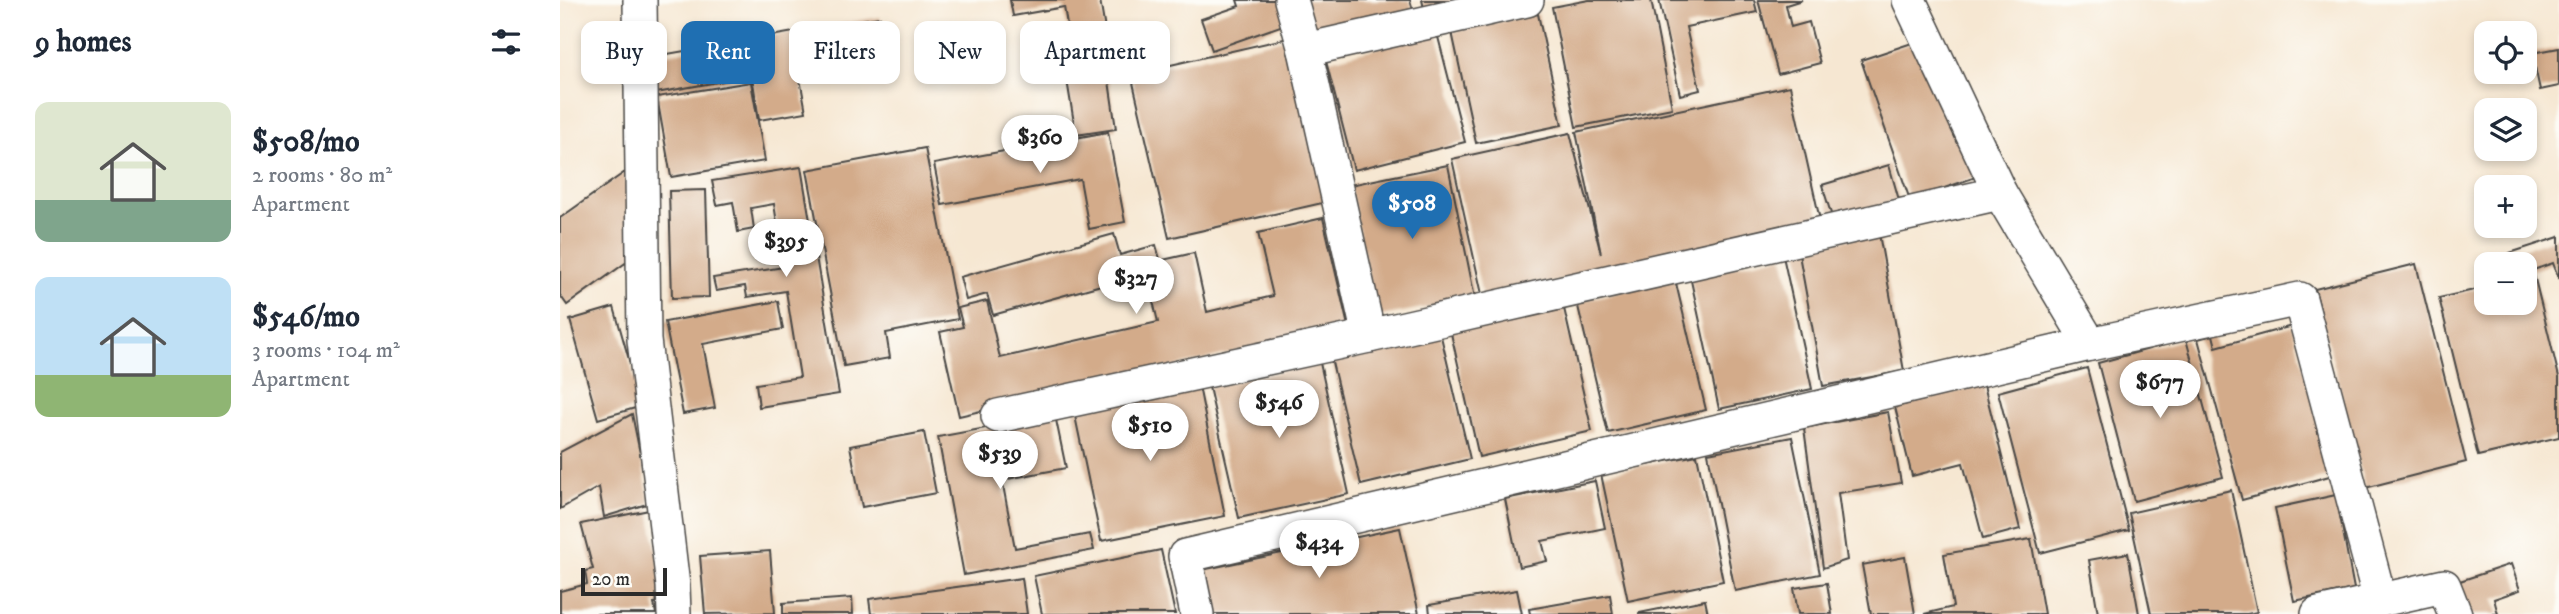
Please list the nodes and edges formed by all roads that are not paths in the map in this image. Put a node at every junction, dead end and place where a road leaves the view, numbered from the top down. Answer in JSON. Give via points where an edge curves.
{"nodes":[{"id":1,"x":640,"y":0,"type":"edge"},
{"id":2,"x":1291,"y":0,"type":"edge"},
{"id":3,"x":1527,"y":0,"type":"edge"},
{"id":4,"x":1909,"y":0,"type":"edge"},
{"id":5,"x":1305,"y":50,"type":"junction"},
{"id":6,"x":2000,"y":193,"type":"junction"},
{"id":7,"x":1369,"y":336,"type":"junction"},
{"id":8,"x":2090,"y":344,"type":"junction"},
{"id":9,"x":998,"y":416,"type":"dead end"},
{"id":10,"x":2380,"y":600,"type":"junction"},
{"id":11,"x":674,"y":614,"type":"edge"},
{"id":12,"x":1197,"y":614,"type":"edge"},
{"id":13,"x":2318,"y":614,"type":"edge"},
{"id":14,"x":2455,"y":614,"type":"edge"}],
"edges":[{"from":1,"to":11,"type":"street","via":[[644,340]]},
{"from":2,"to":5,"type":"street"},
{"from":3,"to":5,"type":"street"},
{"from":4,"to":6,"type":"street"},
{"from":5,"to":7,"type":"street"},
{"from":6,"to":7,"type":"street"},
{"from":6,"to":8,"type":"street"},
{"from":7,"to":9,"type":"street"},
{"from":8,"to":10,"type":"street","via":[[2300,299]]},
{"from":8,"to":12,"type":"street","via":[[1185,556]]},
{"from":10,"to":13,"type":"street"},
{"from":10,"to":14,"type":"street","via":[[2444,586]]}]}
